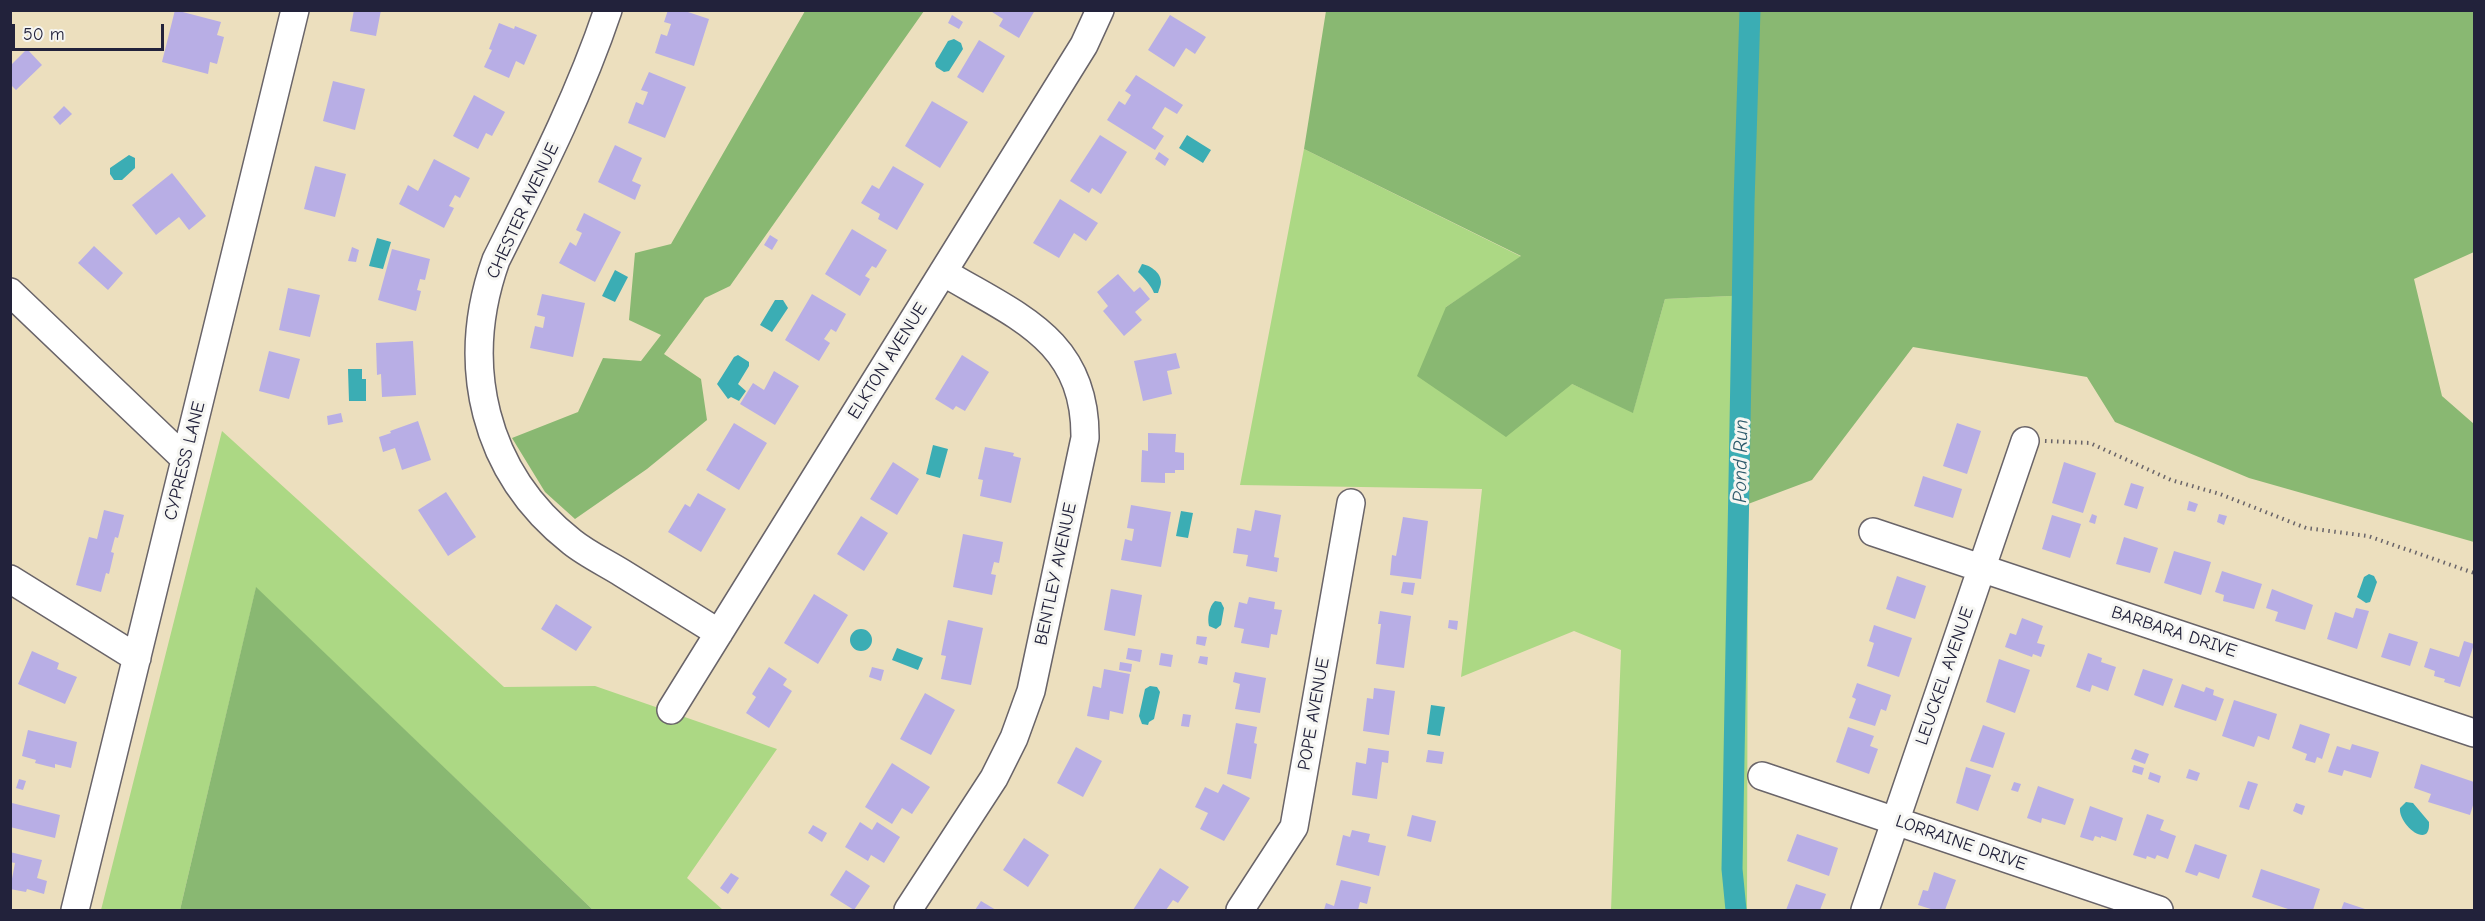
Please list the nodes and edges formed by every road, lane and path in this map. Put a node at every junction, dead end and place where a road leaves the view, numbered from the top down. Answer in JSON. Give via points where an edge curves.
{"nodes":[{"id":1,"x":295,"y":10,"type":"edge"},
{"id":2,"x":608,"y":10,"type":"edge"},
{"id":3,"x":1100,"y":10,"type":"edge"},
{"id":4,"x":943,"y":272,"type":"junction"},
{"id":5,"x":10,"y":292,"type":"edge"},
{"id":6,"x":2025,"y":441,"type":"joint"},
{"id":7,"x":185,"y":459,"type":"junction"},
{"id":8,"x":1351,"y":503,"type":"dead end"},
{"id":9,"x":1873,"y":532,"type":"dead end"},
{"id":10,"x":1982,"y":568,"type":"junction"},
{"id":11,"x":2475,"y":573,"type":"edge"},
{"id":12,"x":10,"y":579,"type":"edge"},
{"id":13,"x":719,"y":633,"type":"junction"},
{"id":14,"x":137,"y":658,"type":"junction"},
{"id":15,"x":672,"y":710,"type":"dead end"},
{"id":16,"x":2475,"y":733,"type":"edge"},
{"id":17,"x":1762,"y":776,"type":"dead end"},
{"id":18,"x":1896,"y":821,"type":"junction"},
{"id":19,"x":75,"y":910,"type":"edge"},
{"id":20,"x":908,"y":910,"type":"edge"},
{"id":21,"x":1240,"y":910,"type":"edge"},
{"id":22,"x":1865,"y":910,"type":"edge"},
{"id":23,"x":2159,"y":910,"type":"edge"}],
"edges":[{"from":1,"to":7,"type":"street","name":"CYPRESS LANE"},
{"from":2,"to":13,"type":"street","name":"CHESTER AVENUE","via":[[567,119],[488,282],[478,352],[481,390],[500,453],[519,486],[545,518],[573,543]]},
{"from":3,"to":4,"type":"street","name":"ELKTON AVENUE","via":[[1084,45]]},
{"from":4,"to":13,"type":"street","name":"ELKTON AVENUE"},
{"from":4,"to":20,"type":"street","name":"BENTLEY AVENUE","via":[[1033,327],[1059,351],[1081,393],[1085,438],[1031,691],[1014,738],[994,778]]},
{"from":5,"to":7,"type":"street"},
{"from":6,"to":10,"type":"street","name":"LEUCKEL AVENUE"},
{"from":6,"to":11,"type":"path","via":[[2090,443],[2171,480],[2220,494],[2306,528],[2368,536]]},
{"from":7,"to":14,"type":"street","name":"CYPRESS LANE"},
{"from":8,"to":21,"type":"street","name":"POPE AVENUE","via":[[1294,827]]},
{"from":9,"to":10,"type":"street","name":"BARBARA DRIVE"},
{"from":10,"to":16,"type":"street","name":"BARBARA DRIVE"},
{"from":10,"to":18,"type":"street","name":"LEUCKEL AVENUE"},
{"from":12,"to":14,"type":"street"},
{"from":13,"to":15,"type":"street","name":"ELKTON AVENUE"},
{"from":14,"to":19,"type":"street","name":"CYPRESS LANE"},
{"from":17,"to":18,"type":"street","name":"LORRAINE DRIVE"},
{"from":18,"to":22,"type":"street","name":"LEUCKEL AVENUE"},
{"from":18,"to":23,"type":"street","name":"LORRAINE DRIVE"}]}
